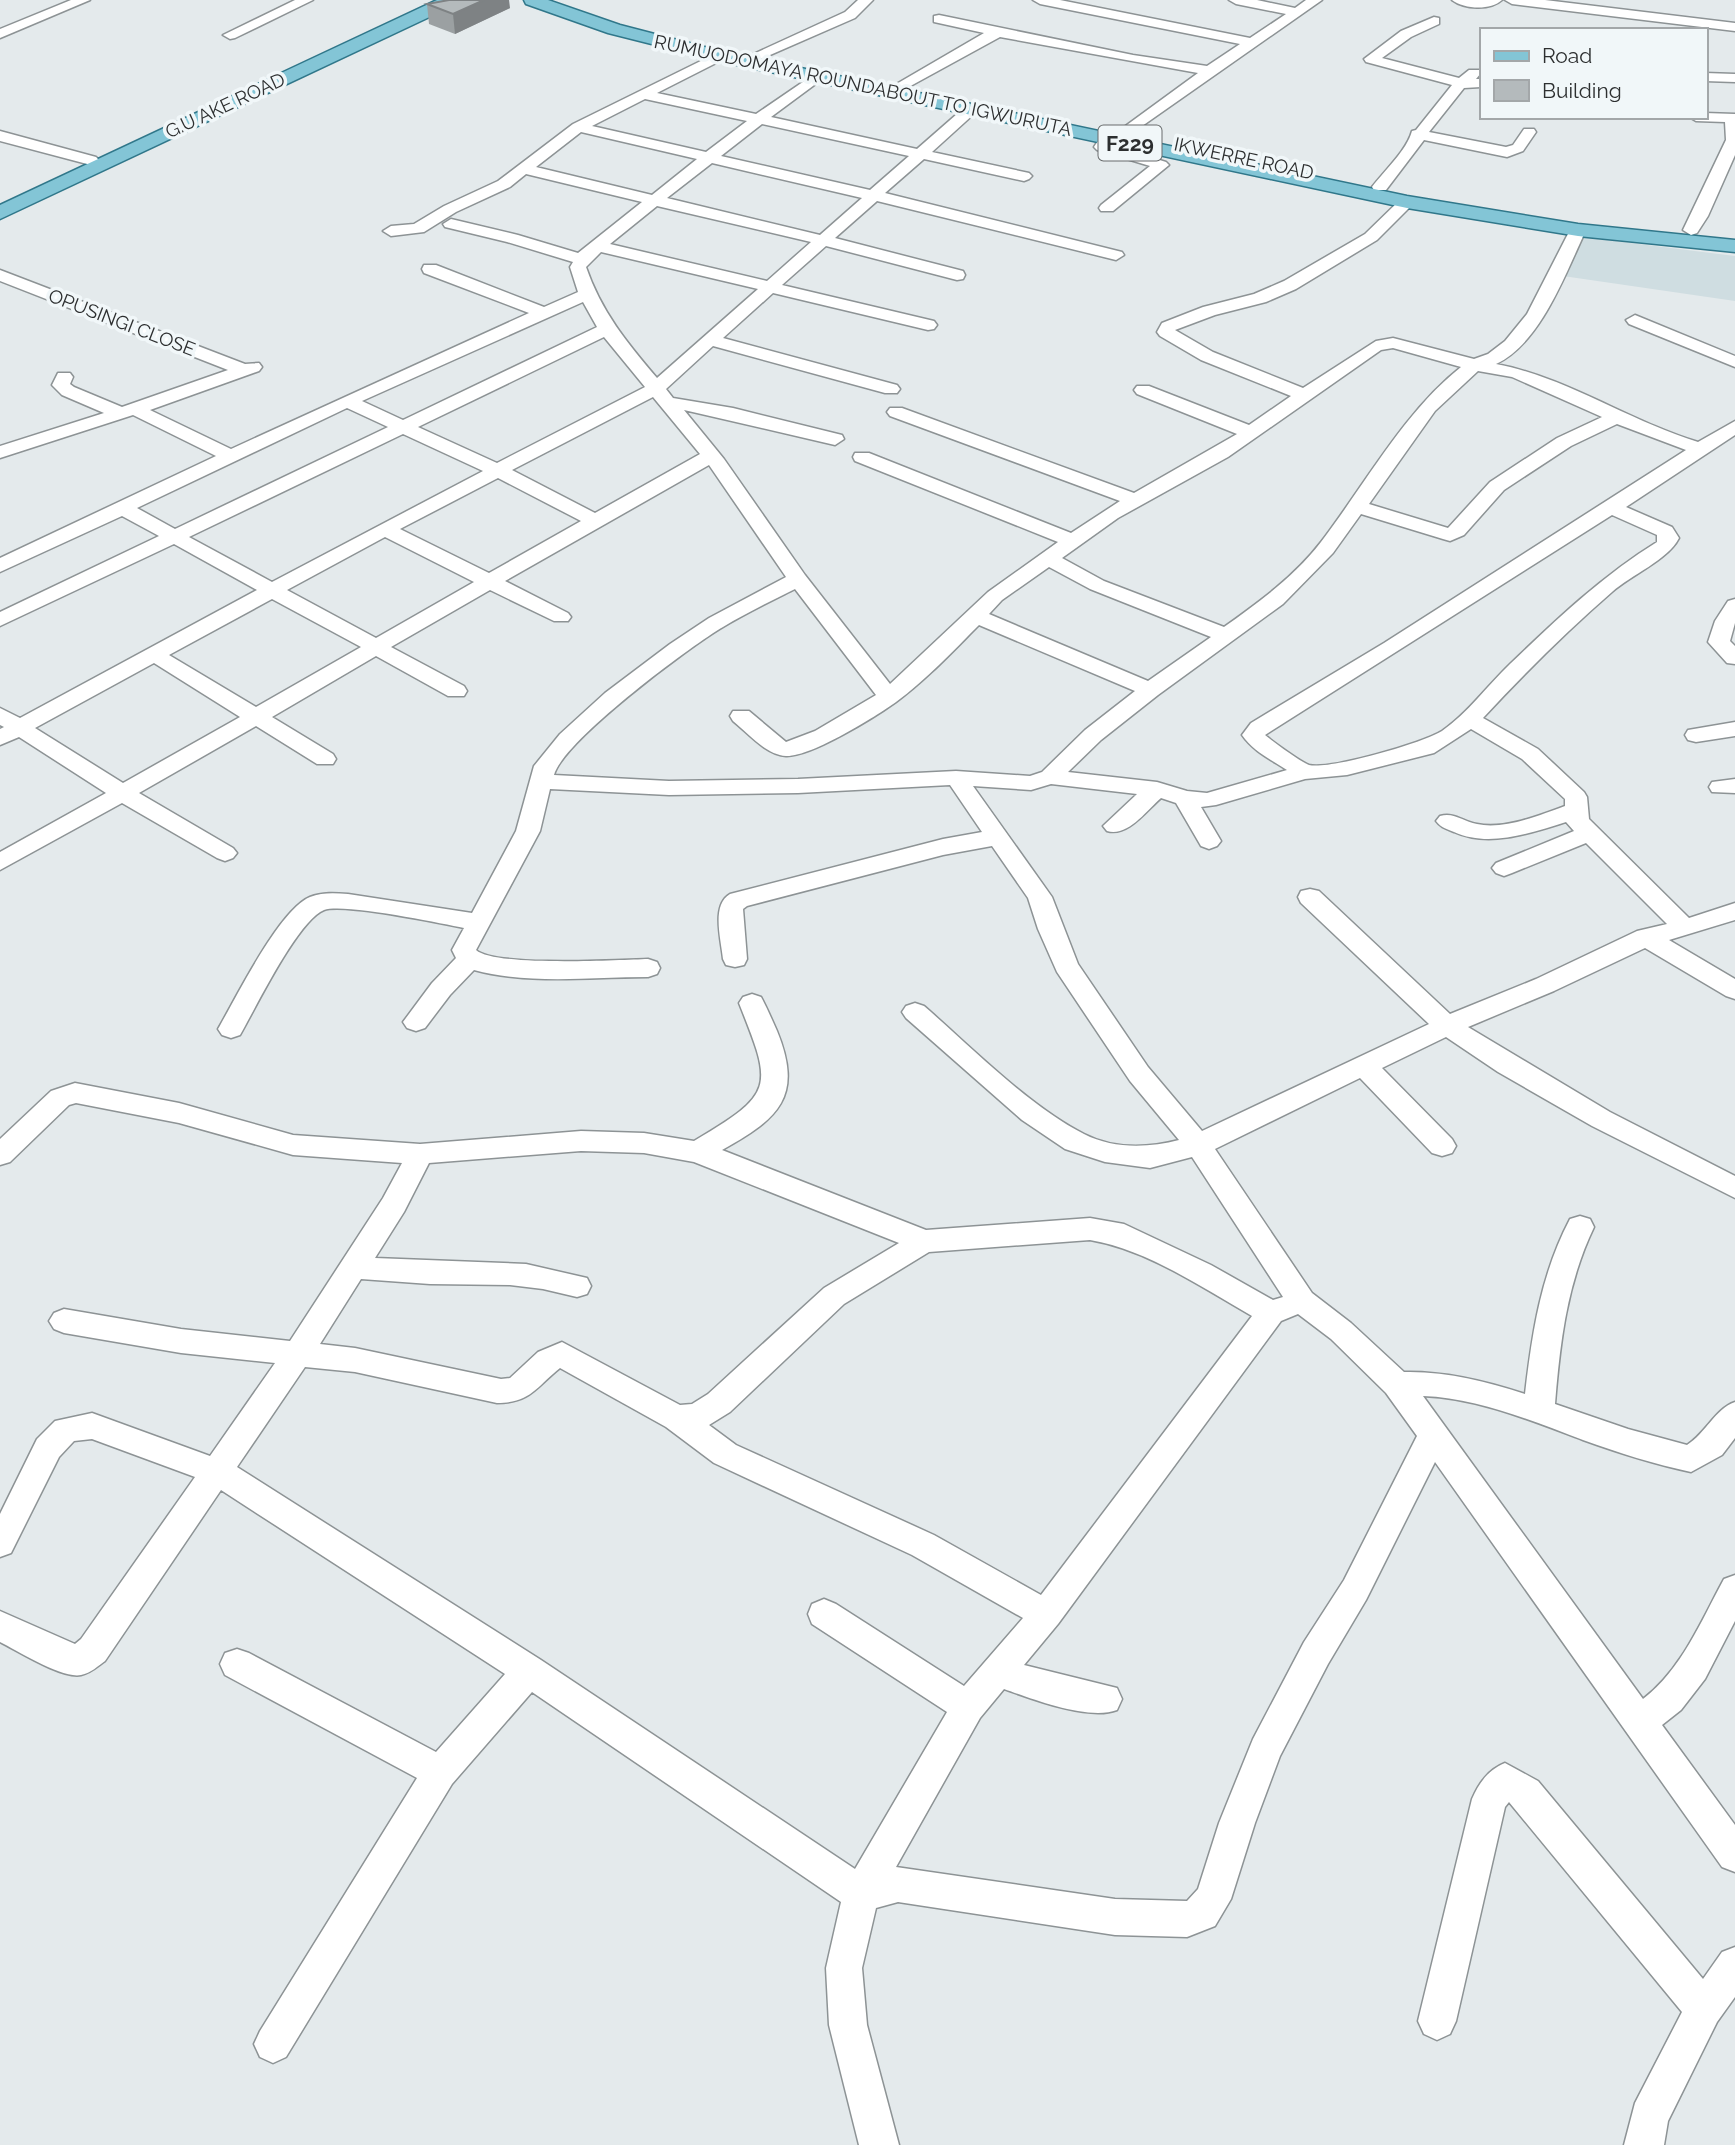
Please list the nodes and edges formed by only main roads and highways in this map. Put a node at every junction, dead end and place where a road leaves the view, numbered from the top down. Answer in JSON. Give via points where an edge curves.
{"nodes":[{"id":1,"x":428,"y":0,"type":"edge"},
{"id":2,"x":451,"y":0,"type":"edge"},
{"id":3,"x":532,"y":0,"type":"edge"},
{"id":4,"x":554,"y":0,"type":"edge"},
{"id":5,"x":1119,"y":131,"type":"junction"},
{"id":6,"x":0,"y":203,"type":"edge"},
{"id":7,"x":0,"y":214,"type":"edge"},
{"id":8,"x":1735,"y":235,"type":"edge"},
{"id":9,"x":1735,"y":246,"type":"edge"}],
"edges":[{"from":1,"to":6,"type":"main road"},
{"from":2,"to":7,"type":"main road","name":"G.U AKE ROAD"},
{"from":3,"to":5,"type":"main road","name":"RUMUODOMAYA ROUNDABOUT TO IGWURUTA","number":"F229","via":[[614,29],[719,56],[971,110]]},
{"from":4,"to":5,"type":"main road","name":"IKWERRE ROAD","number":"F229","via":[[653,32],[756,56]]},
{"from":5,"to":8,"type":"main road","name":"IKWERRE ROAD","number":"F229","via":[[1380,187],[1544,214]]},
{"from":5,"to":9,"type":"main road","name":"RUMUODOMAYA ROUNDABOUT TO IGWURUTA","number":"F229","via":[[1407,202],[1578,230]]}]}
